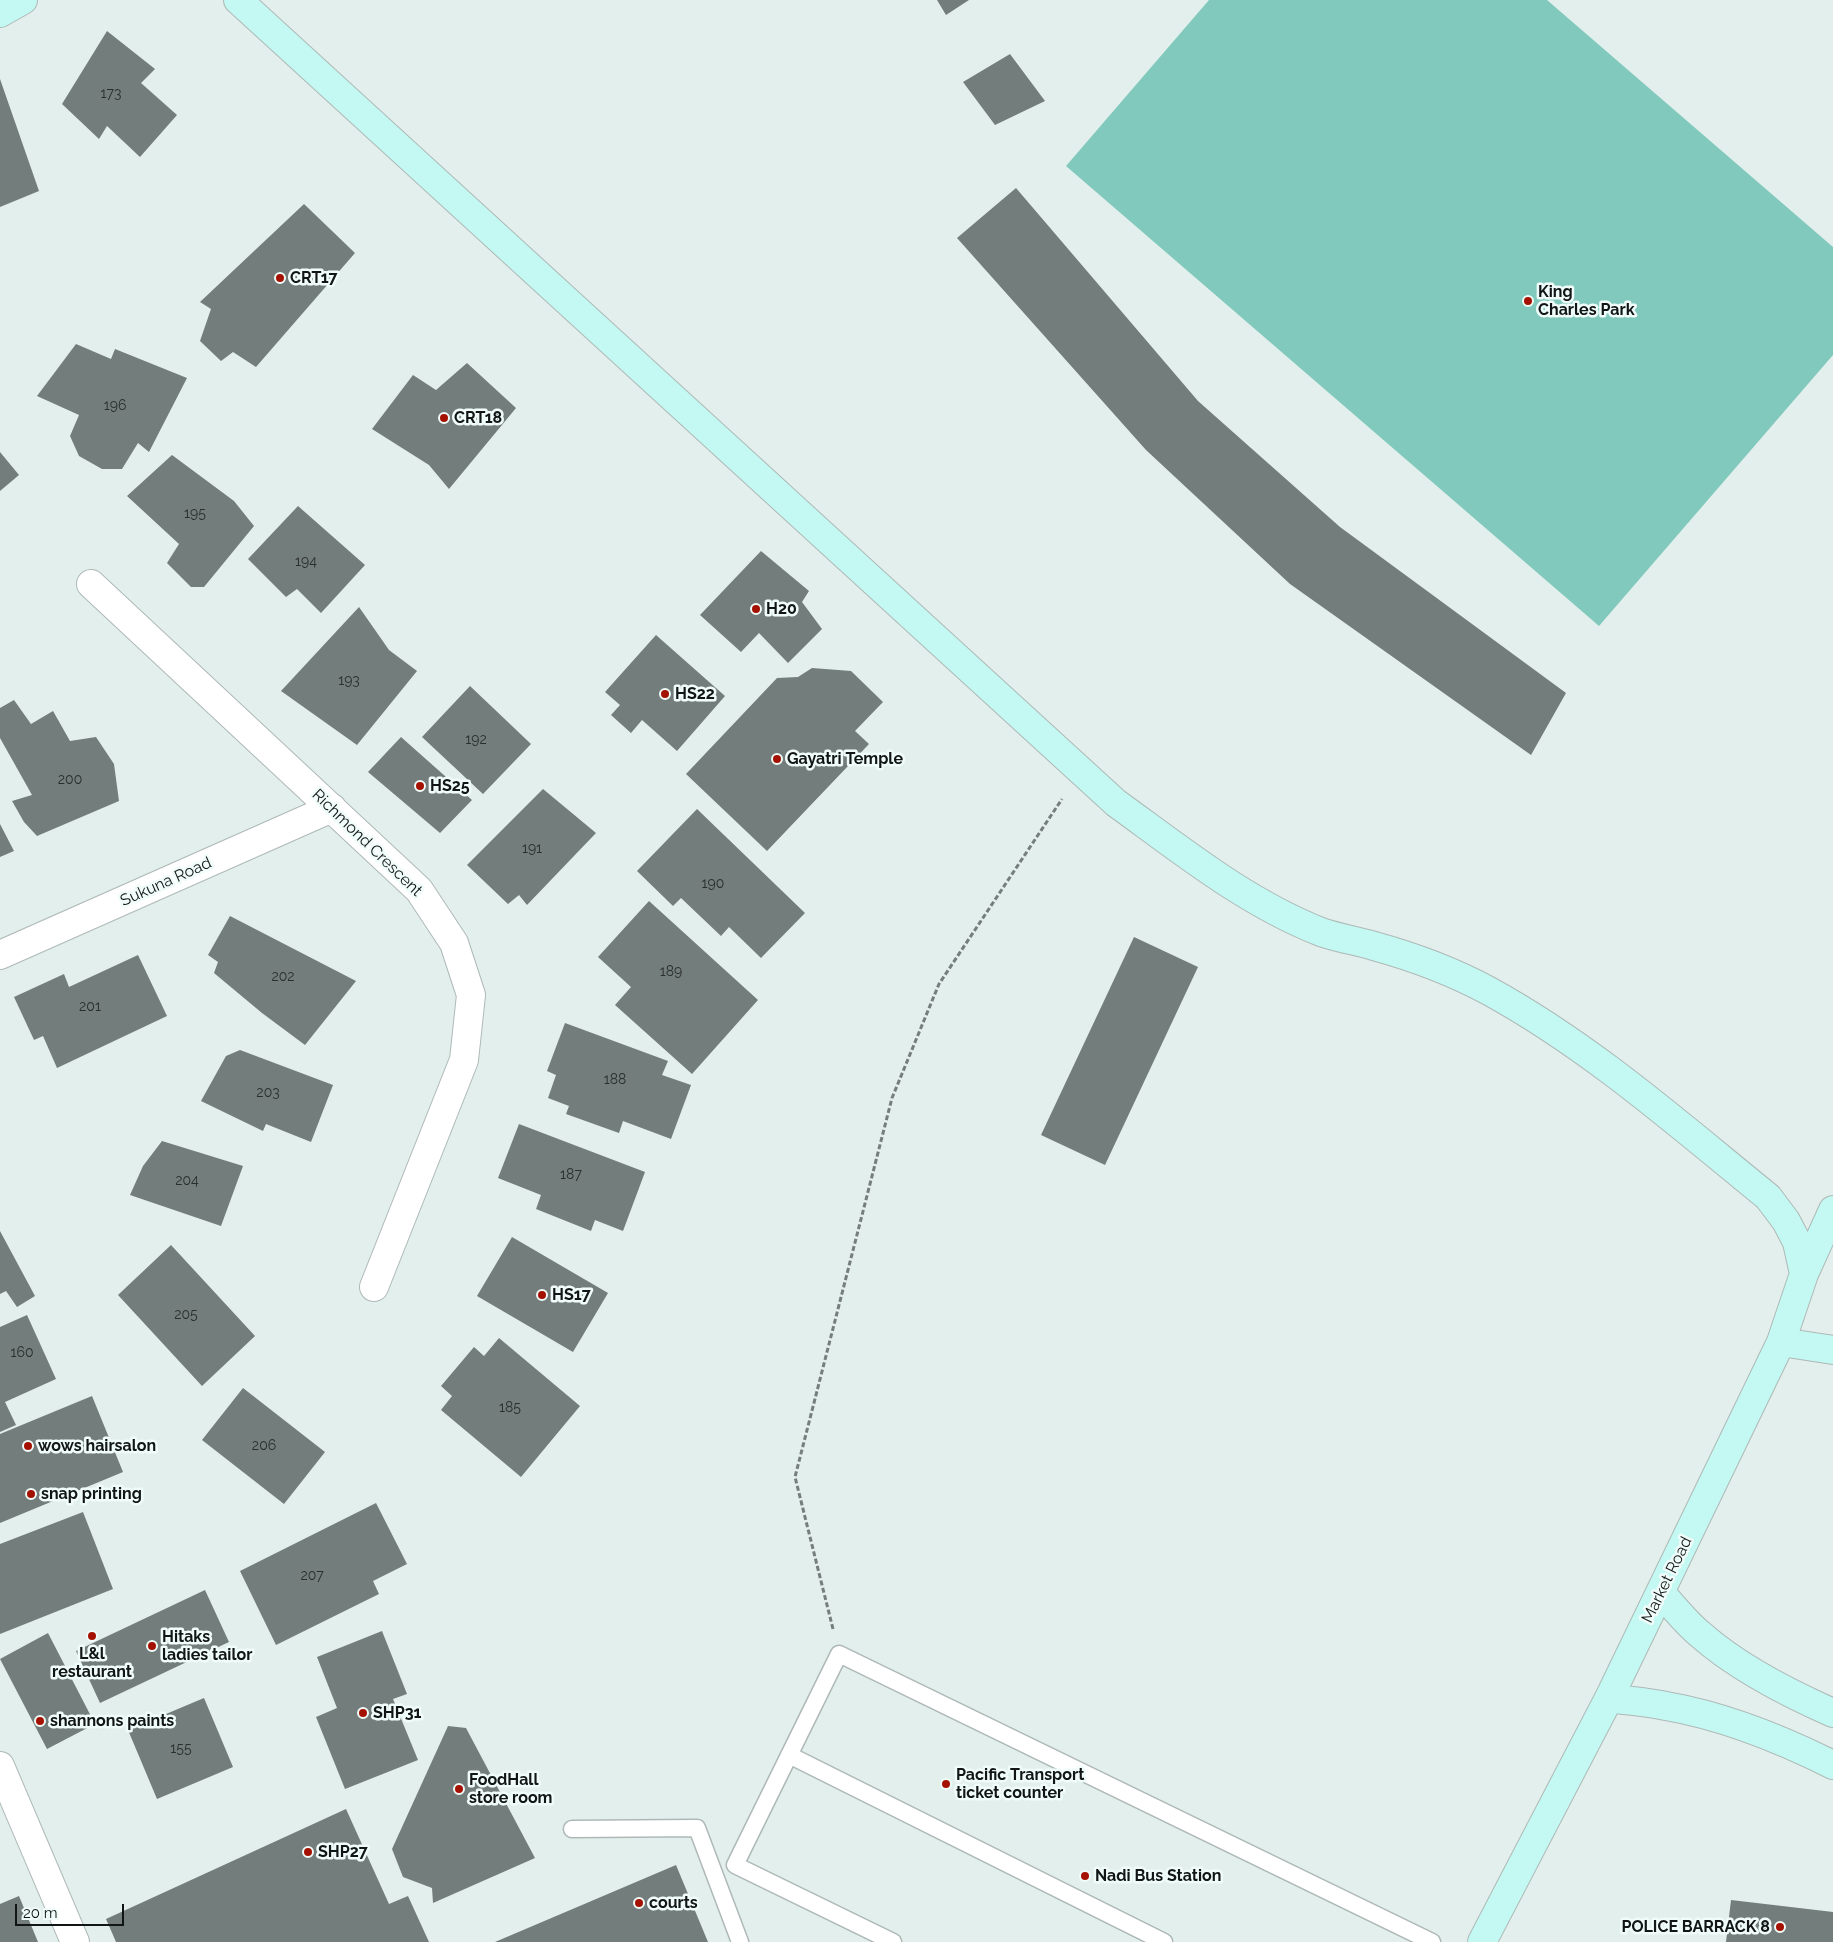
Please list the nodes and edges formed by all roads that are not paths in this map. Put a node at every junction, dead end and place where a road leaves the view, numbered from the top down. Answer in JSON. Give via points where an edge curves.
{"nodes":[{"id":1,"x":23,"y":0,"type":"edge"},
{"id":2,"x":238,"y":0,"type":"edge"},
{"id":3,"x":0,"y":13,"type":"edge"},
{"id":4,"x":91,"y":584,"type":"dead end"},
{"id":5,"x":332,"y":808,"type":"junction"},
{"id":6,"x":0,"y":956,"type":"edge"},
{"id":7,"x":1833,"y":1210,"type":"edge"},
{"id":8,"x":1804,"y":1274,"type":"junction"},
{"id":9,"x":374,"y":1287,"type":"dead end"},
{"id":10,"x":1781,"y":1342,"type":"junction"},
{"id":11,"x":1833,"y":1350,"type":"edge"},
{"id":12,"x":1661,"y":1594,"type":"junction"},
{"id":13,"x":1609,"y":1698,"type":"junction"},
{"id":14,"x":1833,"y":1713,"type":"edge"},
{"id":15,"x":789,"y":1755,"type":"junction"},
{"id":16,"x":1833,"y":1765,"type":"edge"},
{"id":17,"x":0,"y":1766,"type":"edge"},
{"id":18,"x":572,"y":1829,"type":"dead end"},
{"id":19,"x":75,"y":1942,"type":"edge"},
{"id":20,"x":740,"y":1942,"type":"edge"},
{"id":21,"x":893,"y":1942,"type":"edge"},
{"id":22,"x":1164,"y":1942,"type":"edge"},
{"id":23,"x":1432,"y":1942,"type":"edge"},
{"id":24,"x":1482,"y":1942,"type":"edge"}],
"edges":[{"from":1,"to":3,"type":"main road"},
{"from":2,"to":8,"type":"main road","via":[[1116,803],[1240,891],[1283,915],[1323,932],[1446,969],[1541,1021],[1619,1075],[1768,1197],[1797,1242]]},
{"from":4,"to":5,"type":"street","name":"Richmond Crescent"},
{"from":5,"to":6,"type":"street","name":"Sukuna Road"},
{"from":5,"to":9,"type":"street","name":"Richmond Crescent","via":[[419,890],[454,943],[471,995],[464,1060]]},
{"from":7,"to":8,"type":"main road","name":"Market Road"},
{"from":8,"to":10,"type":"main road","name":"Market Road"},
{"from":10,"to":11,"type":"main road"},
{"from":10,"to":12,"type":"main road","name":"Market Road"},
{"from":12,"to":13,"type":"main road","name":"Market Road"},
{"from":12,"to":14,"type":"main road","via":[[1700,1635],[1738,1662]]},
{"from":13,"to":16,"type":"main road","via":[[1706,1715],[1790,1744]]},
{"from":13,"to":24,"type":"main road","name":"Market Road"},
{"from":15,"to":21,"type":"lane","via":[[735,1866]]},
{"from":15,"to":22,"type":"lane"},
{"from":15,"to":23,"type":"lane","via":[[839,1654]]},
{"from":17,"to":19,"type":"street"},
{"from":18,"to":20,"type":"lane","via":[[697,1828]]}]}
